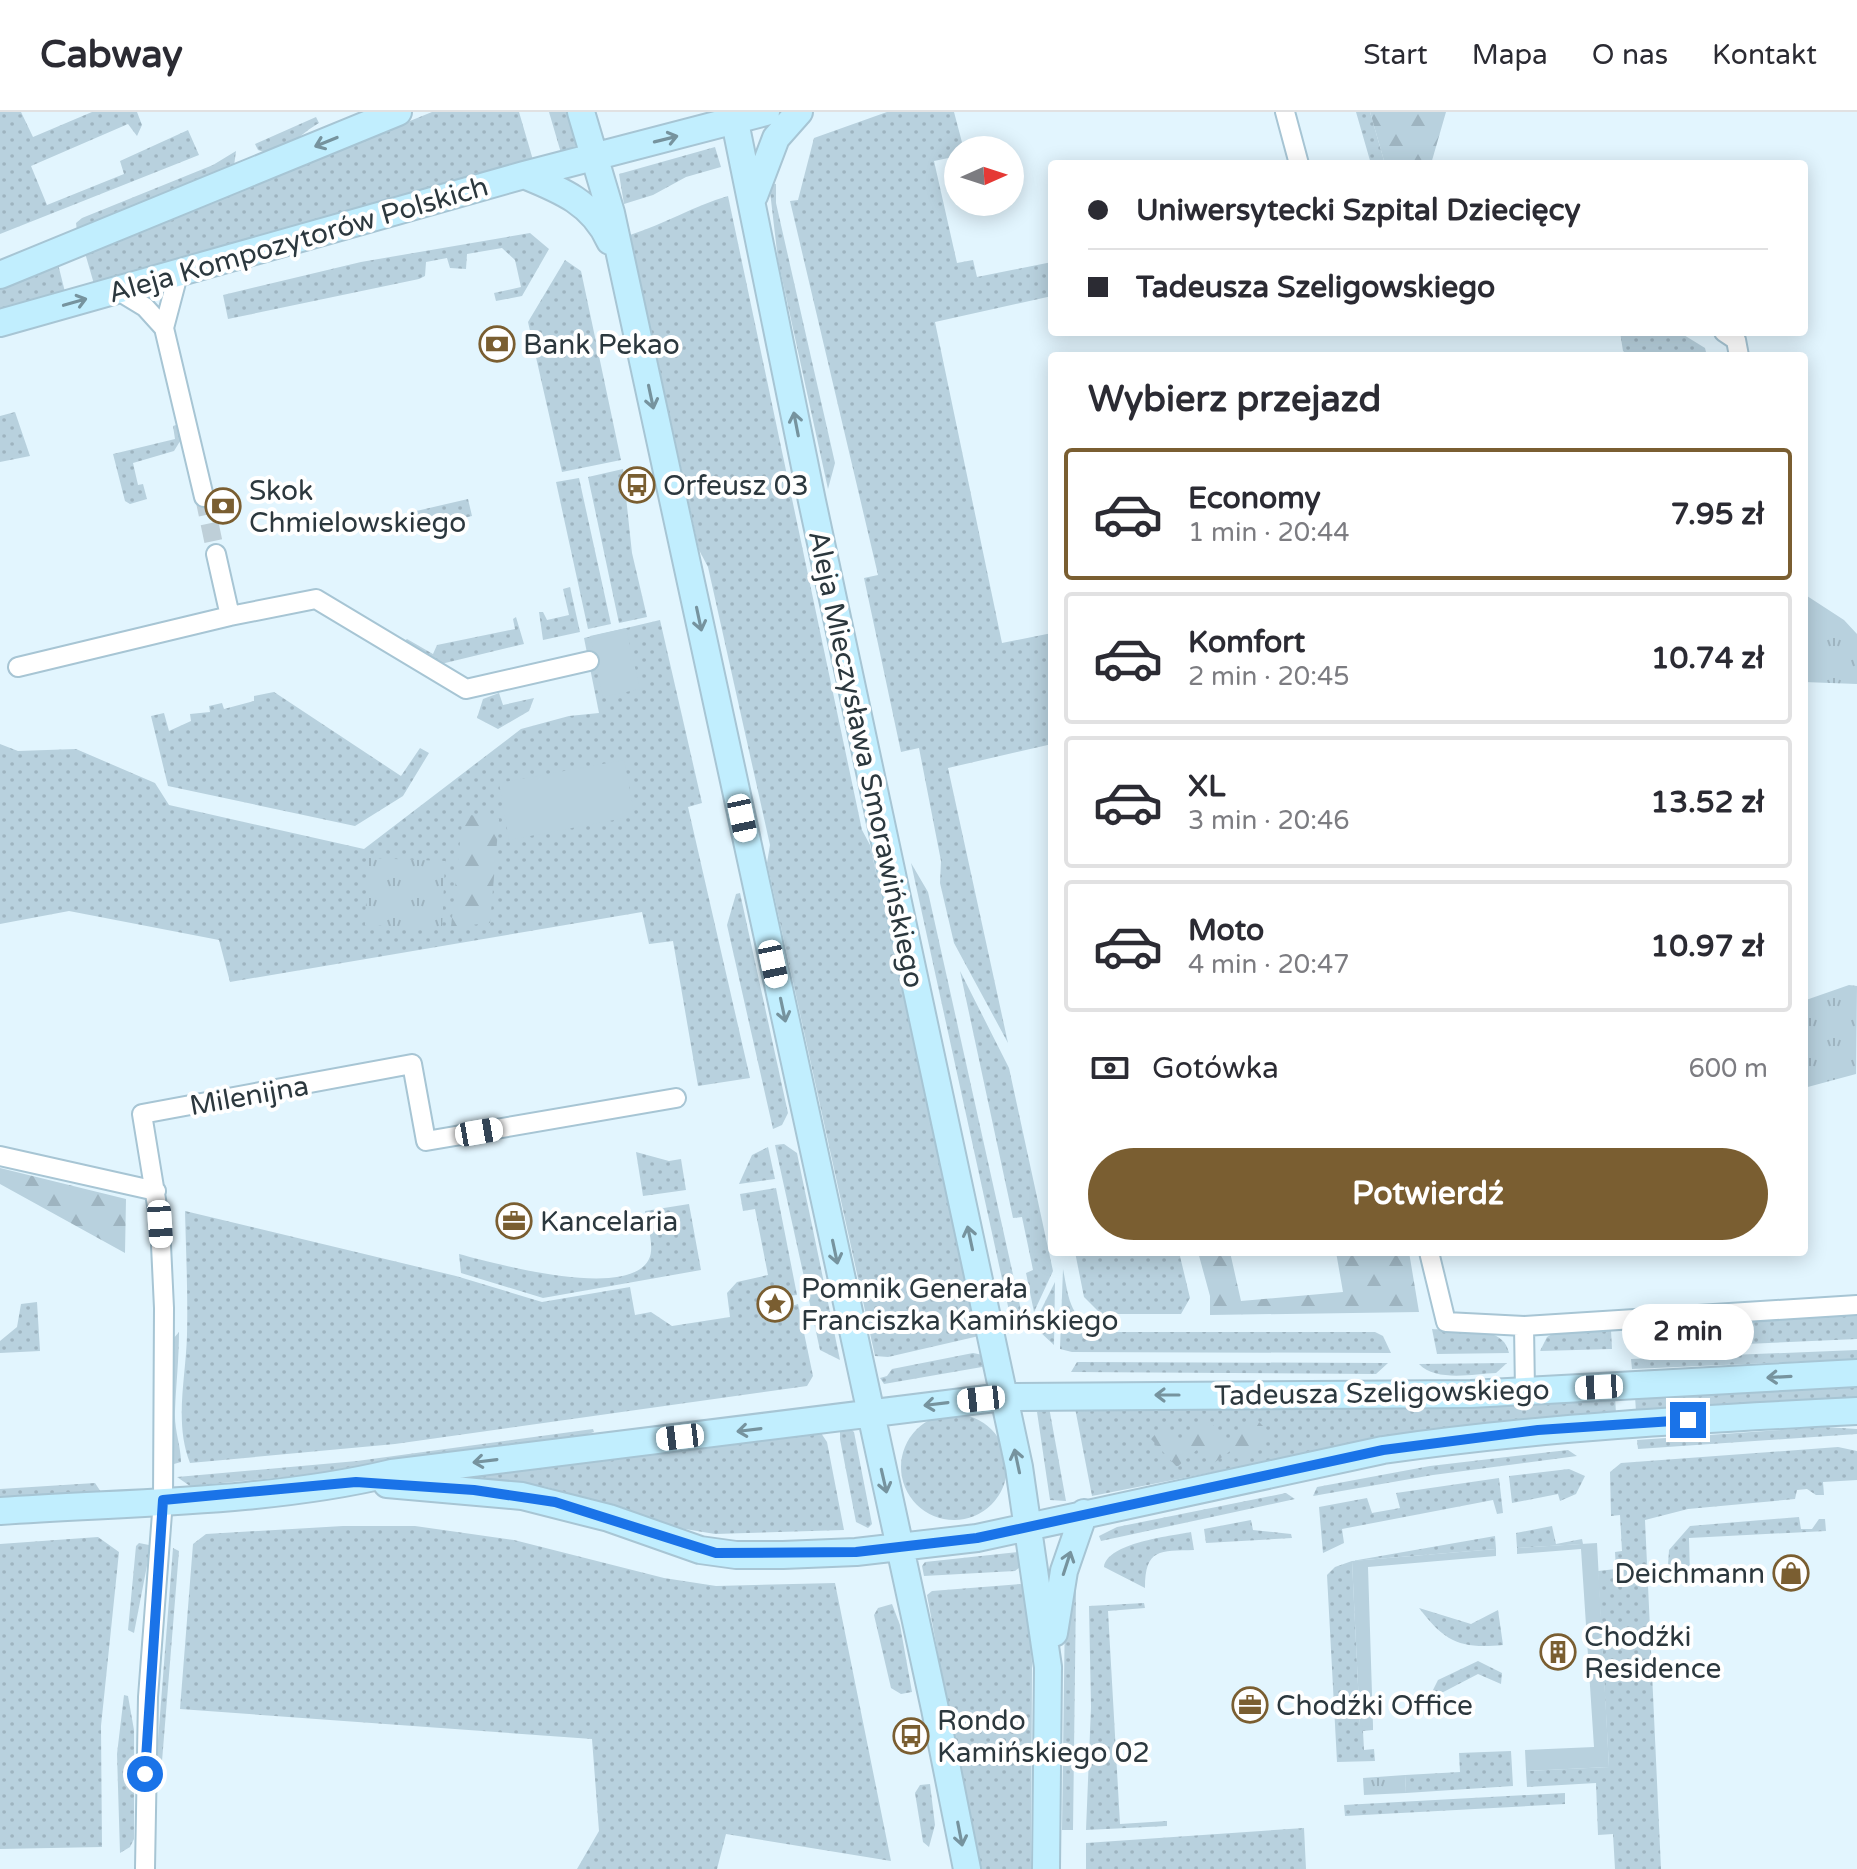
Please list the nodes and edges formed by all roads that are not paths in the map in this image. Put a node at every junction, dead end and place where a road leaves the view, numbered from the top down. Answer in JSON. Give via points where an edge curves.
{"nodes":[{"id":1,"x":398,"y":112,"type":"edge"},
{"id":2,"x":581,"y":112,"type":"edge"},
{"id":3,"x":766,"y":112,"type":"edge"},
{"id":4,"x":799,"y":112,"type":"edge"},
{"id":5,"x":1285,"y":112,"type":"edge"},
{"id":6,"x":734,"y":117,"type":"edge"},
{"id":7,"x":596,"y":156,"type":"junction"},
{"id":8,"x":1298,"y":160,"type":"edge"},
{"id":9,"x":524,"y":175,"type":"junction"},
{"id":10,"x":752,"y":203,"type":"junction"},
{"id":11,"x":621,"y":267,"type":"junction"},
{"id":12,"x":179,"y":271,"type":"junction"},
{"id":13,"x":0,"y":275,"type":"edge"},
{"id":14,"x":117,"y":290,"type":"junction"},
{"id":15,"x":0,"y":323,"type":"edge"},
{"id":16,"x":164,"y":328,"type":"junction"},
{"id":17,"x":204,"y":497,"type":"tunnel mouth"},
{"id":18,"x":216,"y":554,"type":"tunnel mouth"},
{"id":19,"x":230,"y":616,"type":"junction"},
{"id":20,"x":589,"y":661,"type":"dead end"},
{"id":21,"x":18,"y":667,"type":"dead end"},
{"id":22,"x":676,"y":1098,"type":"dead end"},
{"id":23,"x":0,"y":1156,"type":"edge"},
{"id":24,"x":156,"y":1191,"type":"junction"},
{"id":25,"x":1430,"y":1256,"type":"edge"},
{"id":26,"x":1857,"y":1305,"type":"edge"},
{"id":27,"x":1524,"y":1326,"type":"junction"},
{"id":28,"x":1857,"y":1373,"type":"edge"},
{"id":29,"x":1525,"y":1391,"type":"junction"},
{"id":30,"x":1003,"y":1397,"type":"junction"},
{"id":31,"x":1857,"y":1411,"type":"edge"},
{"id":32,"x":869,"y":1414,"type":"junction"},
{"id":33,"x":356,"y":1482,"type":"junction"},
{"id":34,"x":163,"y":1500,"type":"junction"},
{"id":35,"x":0,"y":1511,"type":"edge"},
{"id":36,"x":1084,"y":1513,"type":"junction"},
{"id":37,"x":1029,"y":1526,"type":"junction"},
{"id":38,"x":899,"y":1547,"type":"junction"},
{"id":39,"x":1048,"y":1667,"type":"junction"},
{"id":40,"x":145,"y":1864,"type":"edge"},
{"id":41,"x":967,"y":1869,"type":"edge"},
{"id":42,"x":1046,"y":1869,"type":"edge"}],
"edges":[{"from":1,"to":13,"type":"street","name":"Aleja Kompozytorów Polskich","one_way":true},
{"from":2,"to":7,"type":"street"},
{"from":3,"to":6,"type":"street"},
{"from":4,"to":10,"type":"street","via":[[765,157]]},
{"from":5,"to":8,"type":"street"},
{"from":7,"to":6,"type":"street","name":"Aleja Kompozytorów Polskich","one_way":true},
{"from":6,"to":10,"type":"street","name":"Aleja Mieczysława Smorawińskiego"},
{"from":7,"to":9,"type":"street","name":"Aleja Kompozytorów Polskich"},
{"from":7,"to":11,"type":"street"},
{"from":9,"to":11,"type":"street","via":[[596,216]]},
{"from":9,"to":12,"type":"street","name":"Aleja Kompozytorów Polskich"},
{"from":30,"to":10,"type":"street","name":"Aleja Mieczysława Smorawińskiego","one_way":true},
{"from":11,"to":32,"type":"street","one_way":true},
{"from":12,"to":14,"type":"street","name":"Aleja Kompozytorów Polskich"},
{"from":12,"to":16,"type":"street"},
{"from":15,"to":14,"type":"street","name":"Aleja Kompozytorów Polskich","one_way":true},
{"from":14,"to":16,"type":"street","via":[[145,307]]},
{"from":16,"to":17,"type":"street"},
{"from":18,"to":19,"type":"street"},
{"from":19,"to":20,"type":"street","via":[[316,599],[466,689]]},
{"from":19,"to":21,"type":"street"},
{"from":22,"to":24,"type":"street","name":"Milenijna","via":[[426,1141],[412,1064],[142,1114]]},
{"from":23,"to":24,"type":"street"},
{"from":24,"to":34,"type":"street","name":"Milenijna","via":[[164,1308]]},
{"from":25,"to":27,"type":"street","via":[[1446,1322]]},
{"from":26,"to":27,"type":"street"},
{"from":27,"to":29,"type":"street"},
{"from":28,"to":29,"type":"street","name":"Tadeusza Szeligowskiego","one_way":true},
{"from":29,"to":30,"type":"street","name":"Tadeusza Szeligowskiego","one_way":true},
{"from":30,"to":32,"type":"street","name":"Tadeusza Szeligowskiego","one_way":true},
{"from":37,"to":30,"type":"street","name":"Aleja Mieczysława Smorawińskiego","one_way":true},
{"from":31,"to":36,"type":"street","name":"Tadeusza Szeligowskiego","via":[[1538,1430],[1437,1442]]},
{"from":32,"to":33,"type":"street","one_way":true,"via":[[392,1473]]},
{"from":32,"to":38,"type":"street","one_way":true},
{"from":33,"to":34,"type":"street"},
{"from":33,"to":38,"type":"street","via":[[555,1502],[716,1553],[783,1555]]},
{"from":34,"to":35,"type":"street"},
{"from":34,"to":40,"type":"street","name":"Milenijna","via":[[148,1697]]},
{"from":36,"to":37,"type":"street","name":"Tadeusza Szeligowskiego"},
{"from":39,"to":36,"type":"street","one_way":true,"via":[[1064,1571]]},
{"from":37,"to":38,"type":"street","name":"Tadeusza Szeligowskiego"},
{"from":37,"to":39,"type":"street"},
{"from":38,"to":41,"type":"street","one_way":true},
{"from":39,"to":42,"type":"street"}]}
